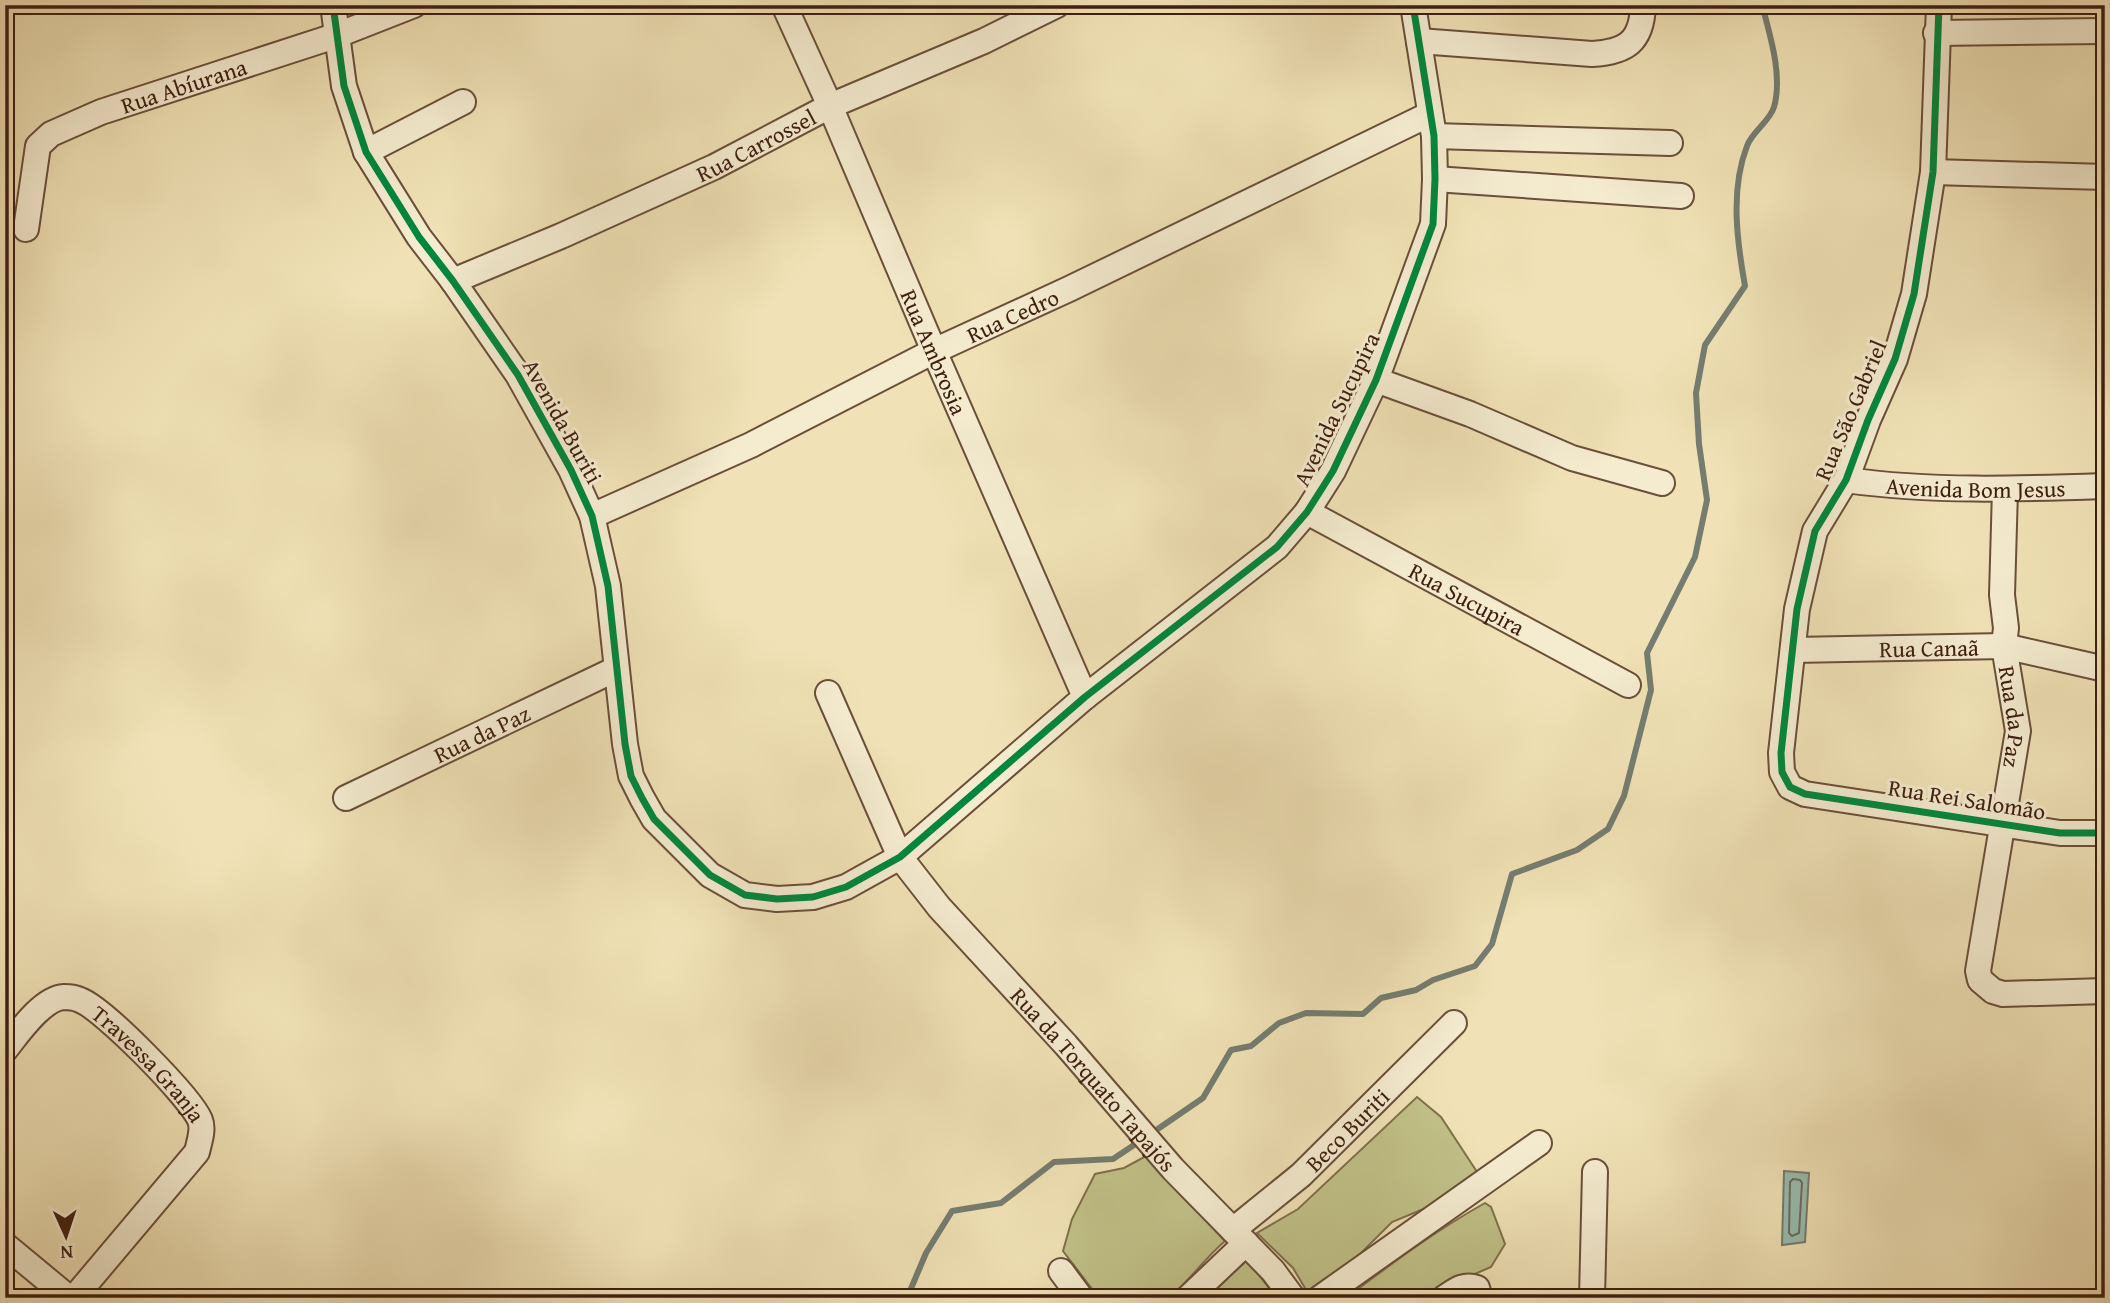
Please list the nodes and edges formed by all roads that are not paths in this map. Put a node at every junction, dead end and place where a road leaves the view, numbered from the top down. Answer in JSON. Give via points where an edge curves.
{"nodes":[{"id":1,"x":333,"y":5,"type":"edge"},
{"id":2,"x":414,"y":5,"type":"edge"},
{"id":3,"x":783,"y":5,"type":"edge"},
{"id":4,"x":1057,"y":5,"type":"edge"},
{"id":5,"x":1413,"y":5,"type":"edge"},
{"id":6,"x":1643,"y":5,"type":"edge"},
{"id":7,"x":1938,"y":5,"type":"edge"},
{"id":8,"x":2105,"y":31,"type":"edge"},
{"id":9,"x":1936,"y":33,"type":"junction"},
{"id":10,"x":335,"y":36,"type":"junction"},
{"id":11,"x":1419,"y":41,"type":"junction"},
{"id":12,"x":463,"y":102,"type":"dead end"},
{"id":13,"x":830,"y":106,"type":"junction"},
{"id":14,"x":1432,"y":125,"type":"junction"},
{"id":15,"x":1670,"y":143,"type":"dead end"},
{"id":16,"x":366,"y":152,"type":"junction"},
{"id":17,"x":1933,"y":172,"type":"junction"},
{"id":18,"x":2105,"y":177,"type":"edge"},
{"id":19,"x":1435,"y":180,"type":"junction"},
{"id":20,"x":1681,"y":196,"type":"dead end"},
{"id":21,"x":26,"y":229,"type":"dead end"},
{"id":22,"x":453,"y":281,"type":"junction"},
{"id":23,"x":934,"y":351,"type":"junction"},
{"id":24,"x":1376,"y":380,"type":"junction"},
{"id":25,"x":1846,"y":480,"type":"junction"},
{"id":26,"x":1662,"y":483,"type":"dead end"},
{"id":27,"x":2105,"y":486,"type":"edge"},
{"id":28,"x":2005,"y":490,"type":"junction"},
{"id":29,"x":1307,"y":512,"type":"junction"},
{"id":30,"x":592,"y":516,"type":"junction"},
{"id":31,"x":2004,"y":646,"type":"junction"},
{"id":32,"x":1793,"y":650,"type":"junction"},
{"id":33,"x":616,"y":669,"type":"junction"},
{"id":34,"x":2105,"y":669,"type":"edge"},
{"id":35,"x":1628,"y":685,"type":"dead end"},
{"id":36,"x":828,"y":693,"type":"dead end"},
{"id":37,"x":1085,"y":697,"type":"junction"},
{"id":38,"x":1823,"y":796,"type":"joint"},
{"id":39,"x":346,"y":798,"type":"dead end"},
{"id":40,"x":2004,"y":825,"type":"junction"},
{"id":41,"x":2105,"y":833,"type":"edge"},
{"id":42,"x":900,"y":857,"type":"junction"},
{"id":43,"x":2105,"y":991,"type":"edge"},
{"id":44,"x":1454,"y":1023,"type":"dead end"},
{"id":45,"x":11,"y":1043,"type":"edge"},
{"id":46,"x":1539,"y":1143,"type":"dead end"},
{"id":47,"x":1595,"y":1172,"type":"dead end"},
{"id":48,"x":1240,"y":1237,"type":"junction"},
{"id":49,"x":5,"y":1245,"type":"edge"},
{"id":50,"x":1060,"y":1271,"type":"dead end"},
{"id":51,"x":1479,"y":1296,"type":"edge"},
{"id":52,"x":72,"y":1298,"type":"edge"},
{"id":53,"x":1081,"y":1298,"type":"edge"},
{"id":54,"x":1188,"y":1298,"type":"edge"},
{"id":55,"x":1293,"y":1298,"type":"edge"},
{"id":56,"x":1320,"y":1298,"type":"edge"},
{"id":57,"x":1444,"y":1298,"type":"edge"},
{"id":58,"x":1592,"y":1298,"type":"edge"}],
"edges":[{"from":1,"to":10,"type":"street","name":"Avenida Buriti"},
{"from":2,"to":10,"type":"street","name":"Rua Abíurana"},
{"from":3,"to":13,"type":"street","name":"Rua Ambrosia"},
{"from":4,"to":13,"type":"street","name":"Rua Carrossel"},
{"from":5,"to":11,"type":"street","name":"Avenida Sucupira"},
{"from":6,"to":11,"type":"street","via":[[1642,23],[1632,42],[1612,53]]},
{"from":7,"to":9,"type":"street","name":"Rua São Gabriel"},
{"from":8,"to":9,"type":"street"},
{"from":9,"to":17,"type":"street","name":"Rua São Gabriel"},
{"from":10,"to":16,"type":"street","name":"Avenida Buriti","via":[[344,86]]},
{"from":10,"to":21,"type":"street","name":"Rua Abíurana","via":[[101,112],[51,134],[38,146]]},
{"from":11,"to":14,"type":"street","name":"Avenida Sucupira"},
{"from":12,"to":16,"type":"street"},
{"from":13,"to":22,"type":"street","name":"Rua Carrossel","via":[[714,167]]},
{"from":13,"to":23,"type":"street","name":"Rua Ambrosia"},
{"from":14,"to":15,"type":"street"},
{"from":14,"to":19,"type":"street","name":"Avenida Sucupira"},
{"from":14,"to":23,"type":"street","name":"Rua Cedro"},
{"from":16,"to":22,"type":"street","name":"Avenida Buriti","via":[[419,237]]},
{"from":17,"to":18,"type":"street"},
{"from":17,"to":25,"type":"street","name":"Rua São Gabriel","via":[[1914,294],[1895,359]]},
{"from":19,"to":20,"type":"street"},
{"from":19,"to":24,"type":"street","name":"Avenida Sucupira","via":[[1433,224]]},
{"from":22,"to":30,"type":"street","name":"Avenida Buriti","via":[[518,375]]},
{"from":23,"to":30,"type":"street","name":"Rua Cedro","via":[[751,445]]},
{"from":23,"to":37,"type":"street","name":"Rua Ambrosia"},
{"from":24,"to":26,"type":"street","via":[[1573,458]]},
{"from":24,"to":29,"type":"street","name":"Avenida Sucupira","via":[[1333,471]]},
{"from":25,"to":28,"type":"street","name":"Avenida Bom Jesus"},
{"from":25,"to":32,"type":"street","name":"Rua São Gabriel","via":[[1815,530]]},
{"from":27,"to":28,"type":"street","name":"Avenida Bom Jesus"},
{"from":28,"to":31,"type":"street","name":"Rua da Paz"},
{"from":29,"to":35,"type":"street","name":"Rua Sucupira"},
{"from":29,"to":37,"type":"street","name":"Avenida Sucupira","via":[[1277,547]]},
{"from":30,"to":33,"type":"street","name":"Avenida Buriti","via":[[608,586]]},
{"from":31,"to":32,"type":"street","name":"Rua Canaã"},
{"from":31,"to":34,"type":"street","name":"Rua Canaã"},
{"from":31,"to":40,"type":"street","name":"Rua da Paz","via":[[2018,731]]},
{"from":32,"to":38,"type":"street","name":"Rua São Gabriel","via":[[1782,772],[1790,787]]},
{"from":33,"to":39,"type":"street","name":"Rua da Paz"},
{"from":33,"to":42,"type":"street","name":"Avenida Buriti","via":[[631,776],[662,827],[718,880],[745,895],[813,897],[846,887]]},
{"from":36,"to":42,"type":"street","name":"Rua da Torquato Tapajós"},
{"from":37,"to":42,"type":"street","name":"Avenida Sucupira"},
{"from":38,"to":40,"type":"street","name":"Rua Rei Salomão"},
{"from":40,"to":41,"type":"street","name":"Rua Rei Salomão","via":[[2060,833]]},
{"from":40,"to":43,"type":"street","name":"Rua da Paz","via":[[1980,980],[2003,994]]},
{"from":42,"to":48,"type":"street","name":"Rua da Torquato Tapajós","via":[[939,907],[1173,1169]]},
{"from":44,"to":48,"type":"street","name":"Beco Buriti"},
{"from":45,"to":52,"type":"street","name":"Travessa Granja","via":[[33,1016],[54,1000],[80,1000],[129,1038],[192,1106],[201,1123],[197,1152]]},
{"from":46,"to":56,"type":"street"},
{"from":47,"to":58,"type":"street"},
{"from":48,"to":54,"type":"street","name":"Beco Buriti"},
{"from":48,"to":55,"type":"street","name":"Rua da Torquato Tapajós"},
{"from":49,"to":52,"type":"street"},
{"from":50,"to":53,"type":"street"},
{"from":51,"to":57,"type":"street","via":[[1470,1286]]}]}
